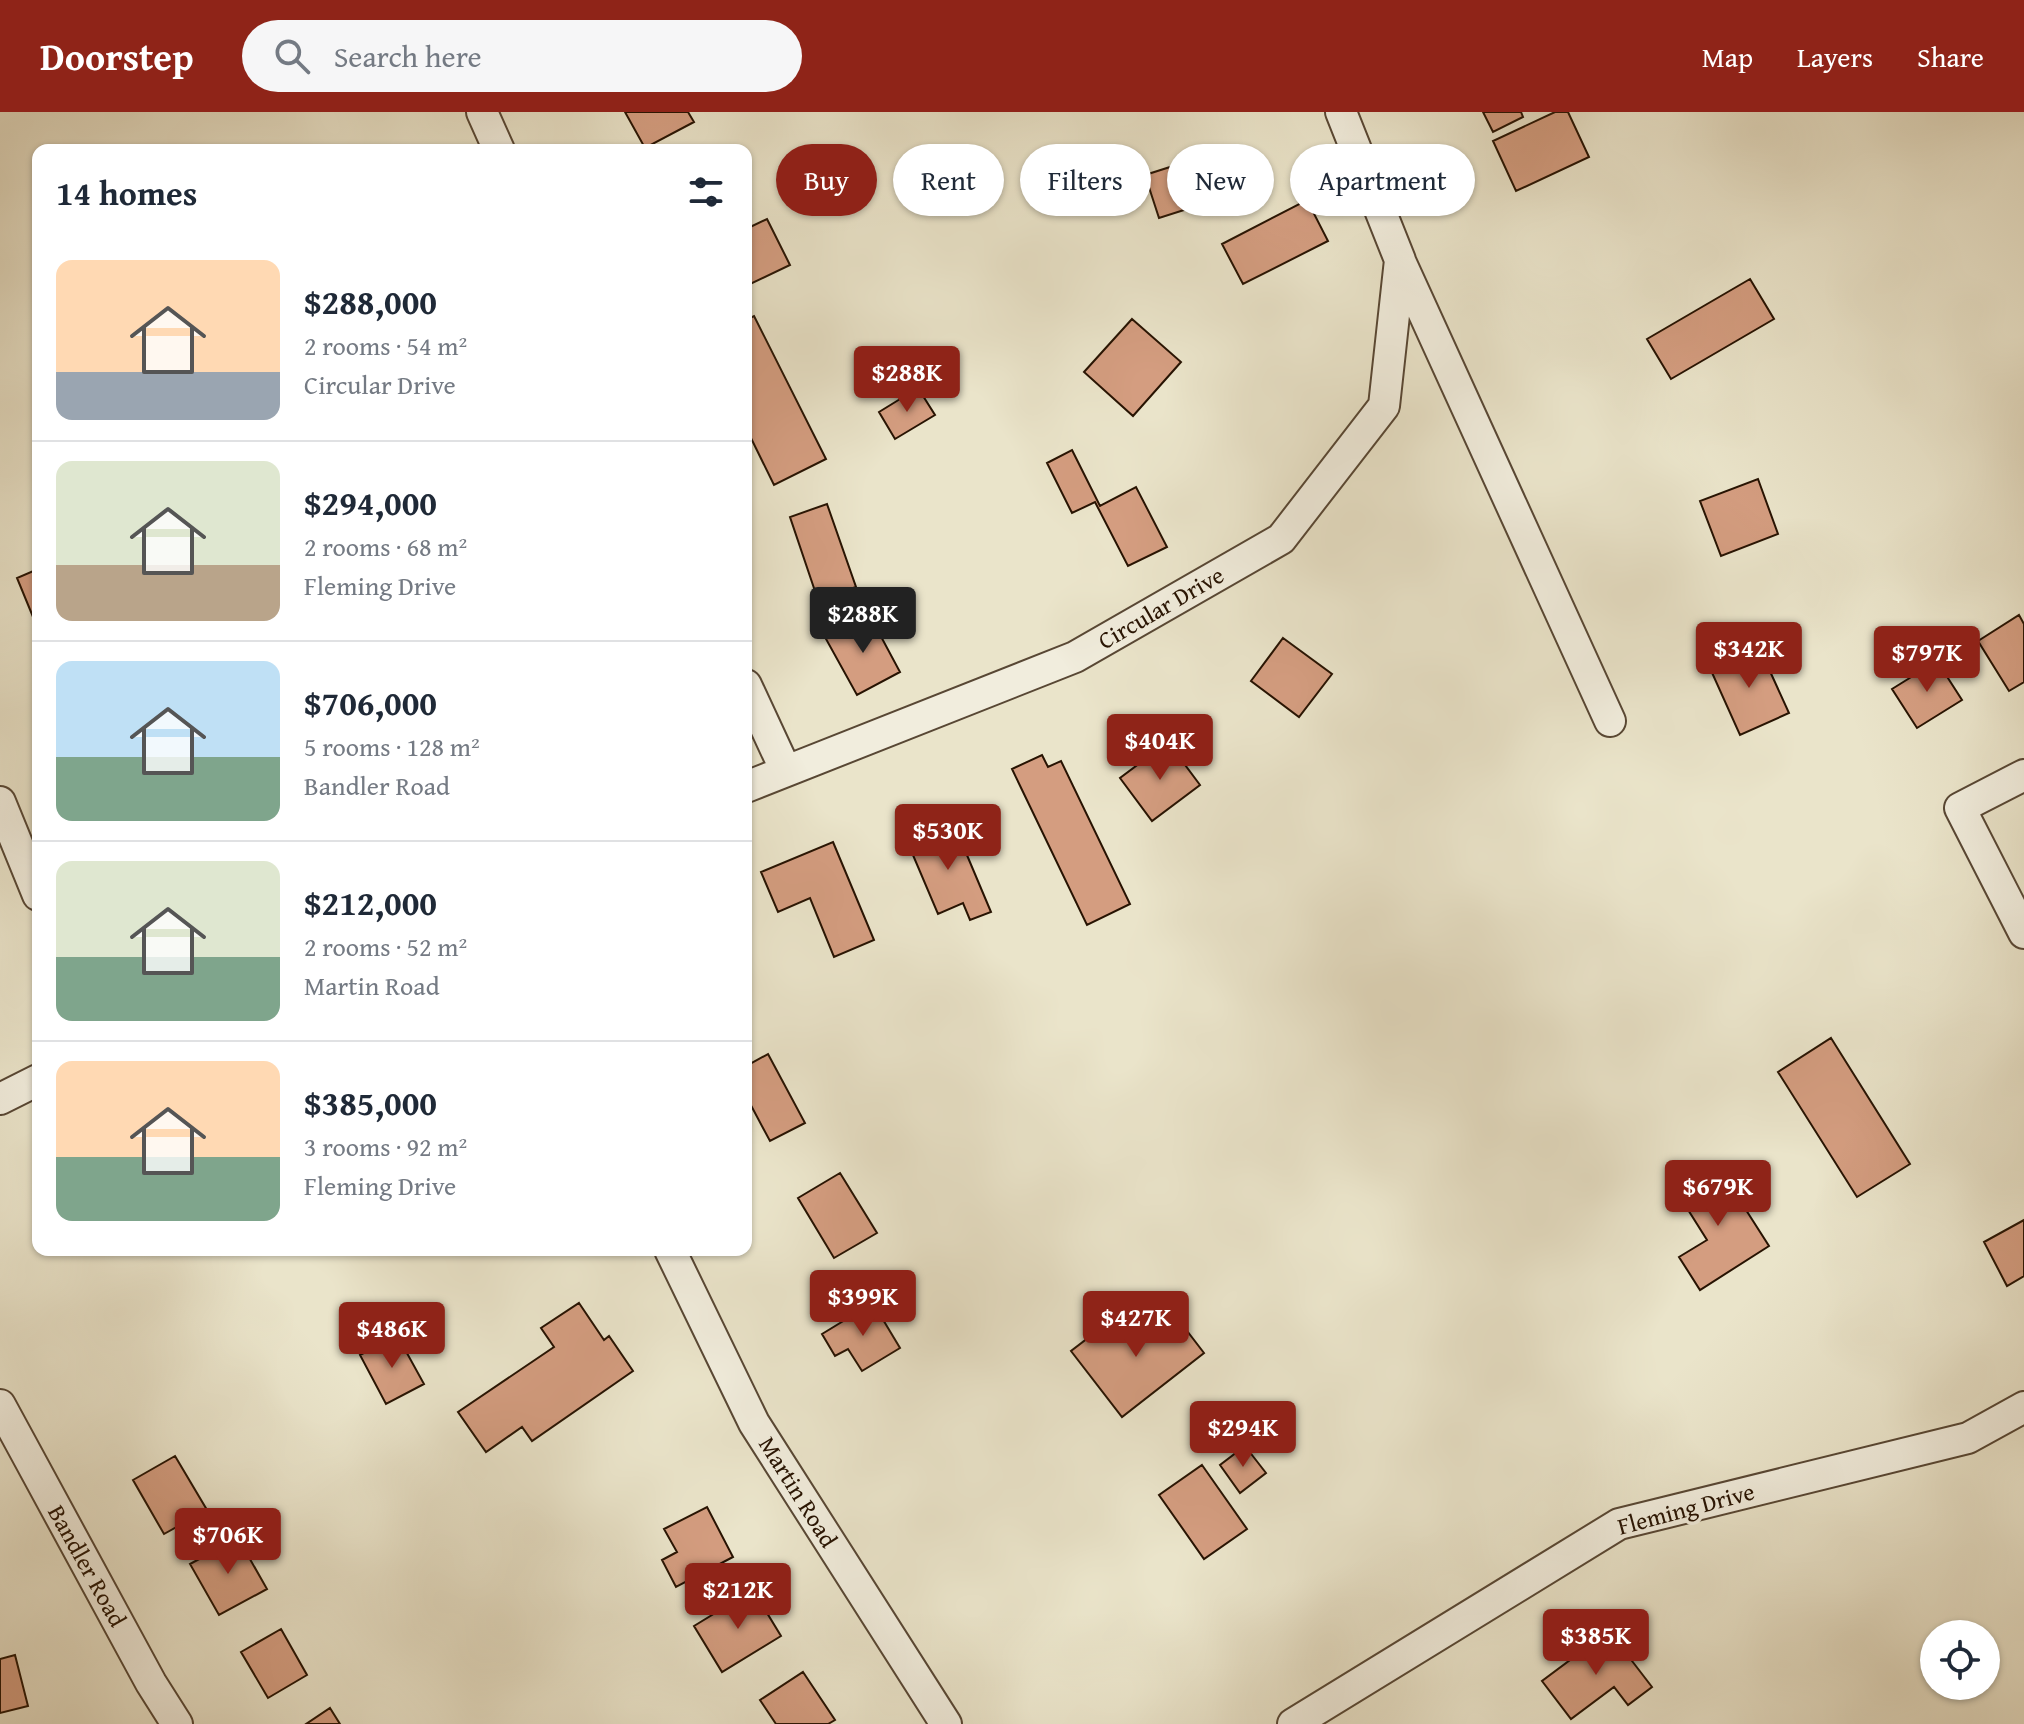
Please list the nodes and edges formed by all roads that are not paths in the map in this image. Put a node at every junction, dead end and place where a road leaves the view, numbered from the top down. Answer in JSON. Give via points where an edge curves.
{"nodes":[{"id":1,"x":482,"y":112,"type":"edge"},
{"id":2,"x":1341,"y":112,"type":"edge"},
{"id":3,"x":496,"y":144,"type":"edge"},
{"id":4,"x":1400,"y":260,"type":"junction"},
{"id":5,"x":752,"y":698,"type":"edge"},
{"id":6,"x":1610,"y":721,"type":"dead end"},
{"id":7,"x":785,"y":769,"type":"junction"},
{"id":8,"x":2024,"y":775,"type":"edge"},
{"id":9,"x":752,"y":784,"type":"edge"},
{"id":10,"x":0,"y":802,"type":"edge"},
{"id":11,"x":32,"y":880,"type":"edge"},
{"id":12,"x":2024,"y":933,"type":"edge"},
{"id":13,"x":32,"y":1083,"type":"edge"},
{"id":14,"x":0,"y":1099,"type":"edge"},
{"id":15,"x":673,"y":1256,"type":"edge"},
{"id":16,"x":0,"y":1405,"type":"edge"},
{"id":17,"x":2024,"y":1407,"type":"edge"},
{"id":18,"x":177,"y":1724,"type":"edge"},
{"id":19,"x":946,"y":1724,"type":"edge"},
{"id":20,"x":1293,"y":1724,"type":"edge"}],
"edges":[{"from":1,"to":3,"type":"street"},
{"from":2,"to":4,"type":"street","name":"Circular Drive"},
{"from":4,"to":6,"type":"street","name":"Circular Drive"},
{"from":4,"to":7,"type":"street","name":"Circular Drive","via":[[1384,406],[1281,539],[1075,657]]},
{"from":5,"to":7,"type":"street"},
{"from":7,"to":9,"type":"street","name":"Circular Drive"},
{"from":8,"to":12,"type":"street","via":[[1960,808]]},
{"from":10,"to":11,"type":"street"},
{"from":13,"to":14,"type":"street"},
{"from":15,"to":19,"type":"street","name":"Martin Road","via":[[754,1423]]},
{"from":16,"to":18,"type":"street","name":"Bandler Road"},
{"from":17,"to":20,"type":"street","name":"Fleming Drive","via":[[1968,1438],[1619,1524]]}]}
